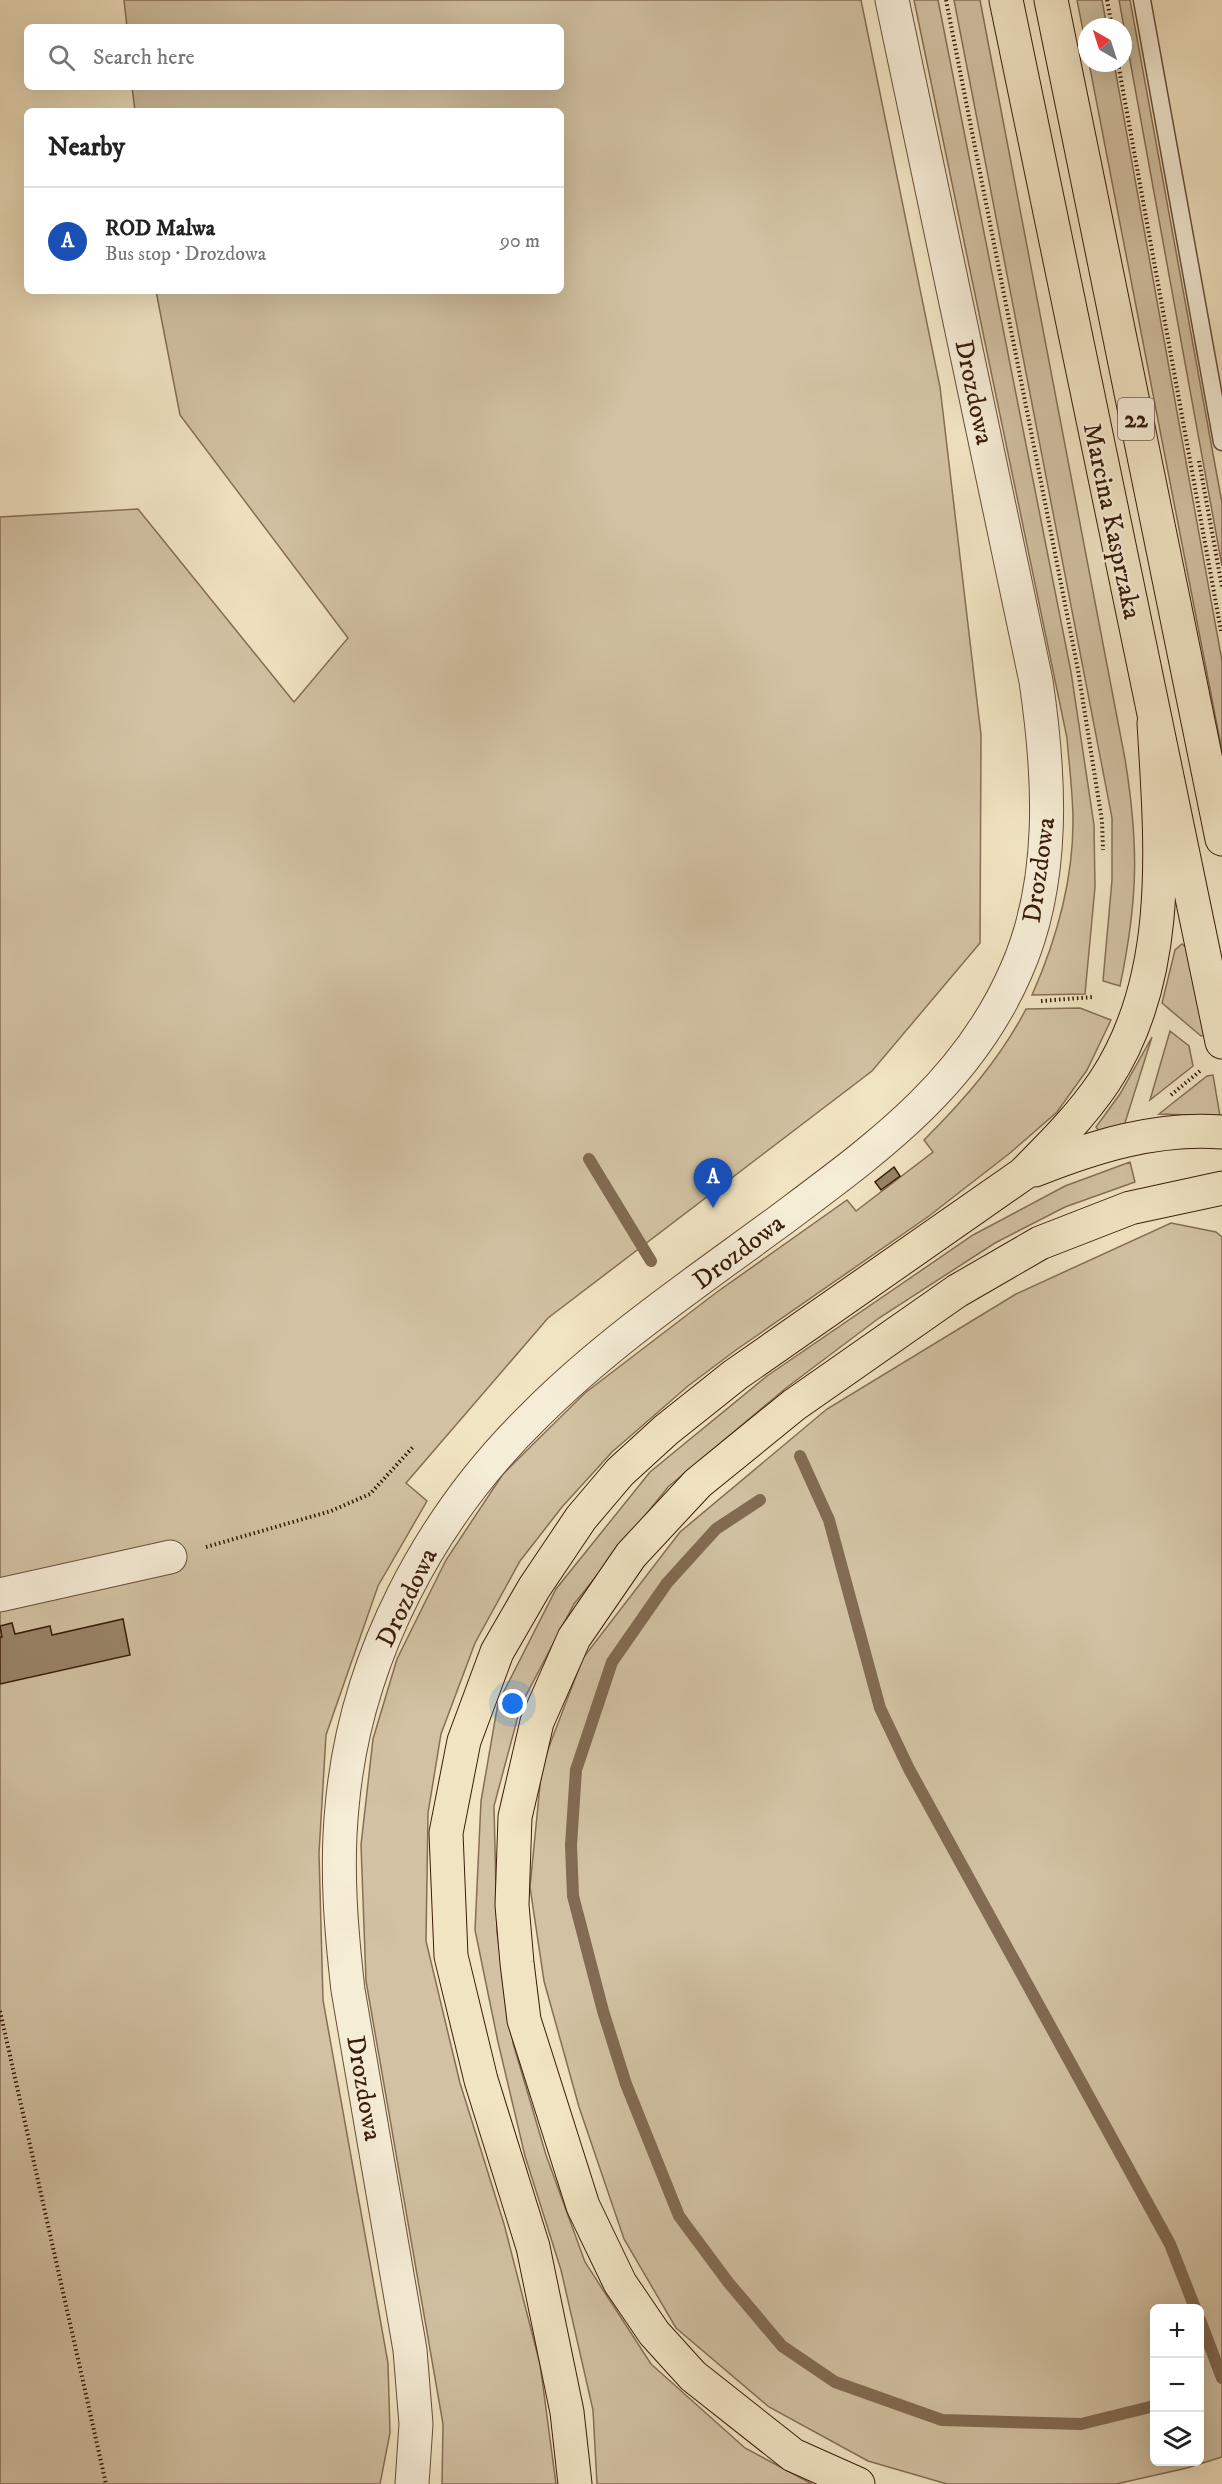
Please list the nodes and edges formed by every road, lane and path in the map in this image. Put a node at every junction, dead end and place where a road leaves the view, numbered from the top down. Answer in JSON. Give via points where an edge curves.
{"nodes":[{"id":1,"x":892,"y":0,"type":"edge"},
{"id":2,"x":946,"y":0,"type":"edge"},
{"id":3,"x":1006,"y":0,"type":"edge"},
{"id":4,"x":1051,"y":0,"type":"edge"},
{"id":5,"x":1107,"y":0,"type":"edge"},
{"id":6,"x":1142,"y":0,"type":"edge"},
{"id":7,"x":1110,"y":18,"type":"edge"},
{"id":8,"x":1120,"y":72,"type":"edge"},
{"id":9,"x":1222,"y":442,"type":"edge"},
{"id":10,"x":1222,"y":638,"type":"edge"},
{"id":11,"x":1154,"y":723,"type":"junction"},
{"id":12,"x":1222,"y":839,"type":"edge"},
{"id":13,"x":1103,"y":850,"type":"dead end"},
{"id":14,"x":1093,"y":998,"type":"dead end"},
{"id":15,"x":1001,"y":1002,"type":"junction"},
{"id":16,"x":1211,"y":1054,"type":"edge"},
{"id":17,"x":1165,"y":1099,"type":"dead end"},
{"id":18,"x":1222,"y":1132,"type":"edge"},
{"id":19,"x":1023,"y":1174,"type":"junction"},
{"id":20,"x":1222,"y":1188,"type":"edge"},
{"id":21,"x":413,"y":1447,"type":"dead end"},
{"id":22,"x":170,"y":1557,"type":"joint"},
{"id":23,"x":0,"y":1595,"type":"edge"},
{"id":24,"x":0,"y":2012,"type":"edge"},
{"id":25,"x":106,"y":2484,"type":"edge"},
{"id":26,"x":412,"y":2484,"type":"edge"},
{"id":27,"x":574,"y":2484,"type":"edge"},
{"id":28,"x":858,"y":2484,"type":"edge"}],
"edges":[{"from":1,"to":15,"type":"street","name":"Drozdowa","via":[[1043,727],[1047,814],[1044,853],[1029,933]]},
{"from":2,"to":13,"type":"path","via":[[1078,670]]},
{"from":3,"to":11,"type":"main road","name":"Marcina Kasprzaka","number":"22"},
{"from":4,"to":12,"type":"main road","name":"Marcina Kasprzaka","number":"22"},
{"from":5,"to":7,"type":"path"},
{"from":6,"to":9,"type":"lane"},
{"from":8,"to":10,"type":"path"},
{"from":11,"to":16,"type":"main road","name":"Marcina Kasprzaka","number":"22"},
{"from":11,"to":19,"type":"main road","via":[[1161,847],[1145,990],[1131,1030],[1106,1080],[1088,1106]]},
{"from":14,"to":15,"type":"path"},
{"from":15,"to":26,"type":"street","name":"Drozdowa","via":[[977,1042],[917,1113],[873,1151],[606,1352],[535,1414],[481,1473],[435,1535],[402,1596],[378,1655],[353,1736],[342,1806],[341,1930],[410,2350],[416,2424]]},
{"from":16,"to":17,"type":"path","via":[[1199,1074]]},
{"from":18,"to":19,"type":"main road","via":[[1190,1130],[1141,1136],[1079,1152]]},
{"from":19,"to":27,"type":"main road","via":[[735,1376],[620,1472],[581,1518],[534,1588],[497,1652],[464,1741],[446,1833],[451,1956],[482,2080],[533,2247],[567,2412]]},
{"from":20,"to":28,"type":"main road","via":[[1130,1208],[1040,1243],[957,1291],[794,1405],[698,1483],[631,1555],[574,1638],[537,1722],[515,1817],[512,1905],[517,1963],[524,2020],[583,2206],[620,2283],[654,2333],[693,2376],[793,2455]]},
{"from":21,"to":22,"type":"path","via":[[370,1494],[331,1511]]},
{"from":22,"to":23,"type":"street"},
{"from":24,"to":25,"type":"path"}]}
